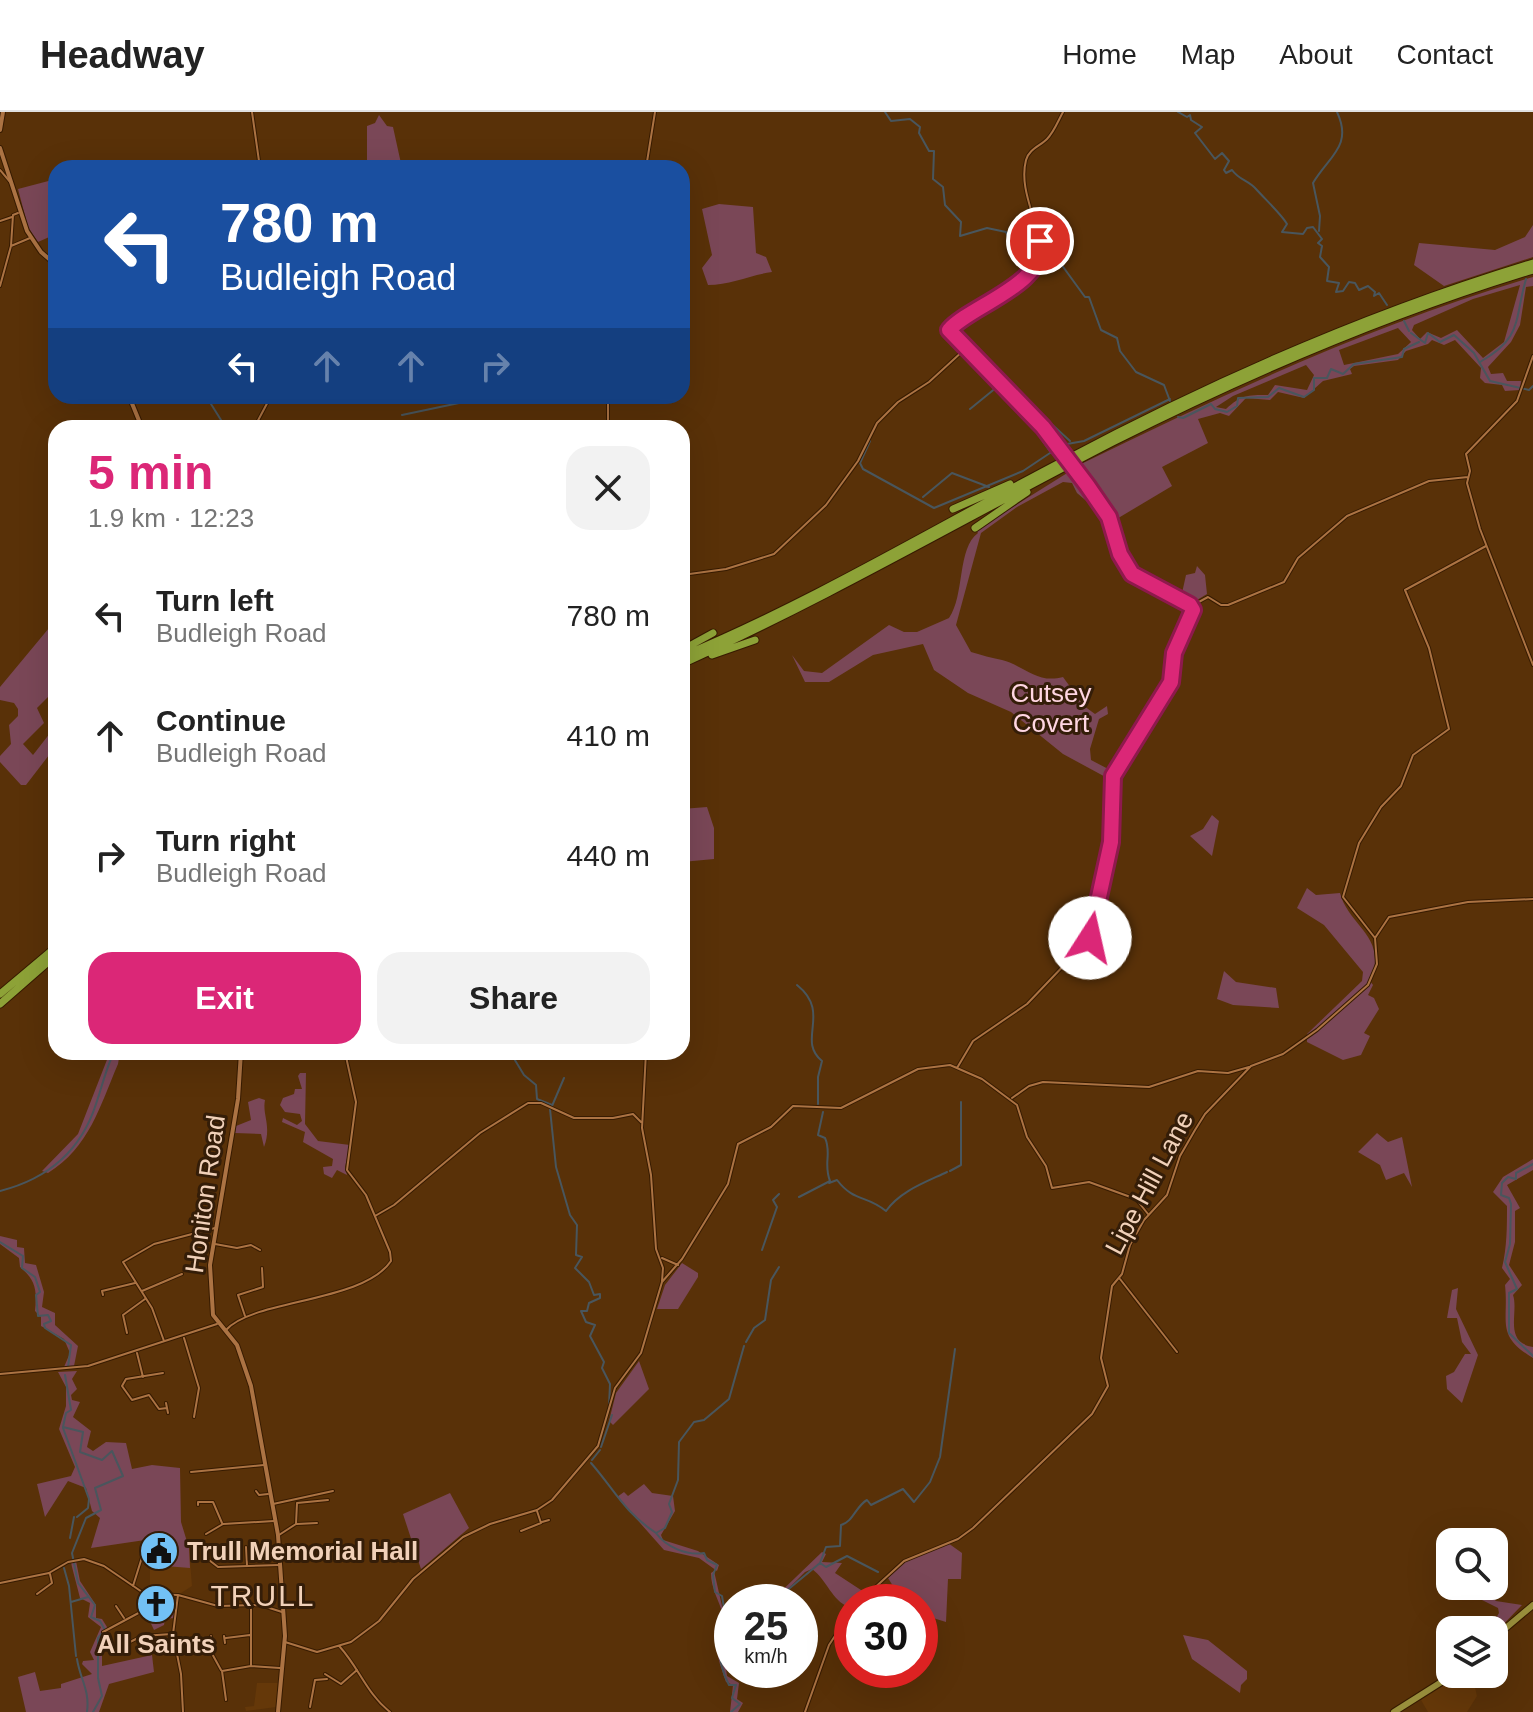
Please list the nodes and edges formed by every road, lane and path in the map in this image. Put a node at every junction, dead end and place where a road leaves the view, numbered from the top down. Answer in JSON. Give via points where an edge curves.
{"nodes":[{"id":1,"x":3,"y":112,"type":"edge"},
{"id":2,"x":252,"y":112,"type":"edge"},
{"id":3,"x":655,"y":112,"type":"edge"},
{"id":4,"x":1063,"y":112,"type":"edge"},
{"id":5,"x":0,"y":130,"type":"edge"},
{"id":6,"x":0,"y":148,"type":"edge"},
{"id":7,"x":259,"y":160,"type":"edge"},
{"id":8,"x":647,"y":160,"type":"edge"},
{"id":9,"x":3,"y":172,"type":"edge"},
{"id":10,"x":21,"y":212,"type":"junction"},
{"id":11,"x":13,"y":218,"type":"junction"},
{"id":12,"x":0,"y":221,"type":"edge"},
{"id":13,"x":31,"y":237,"type":"junction"},
{"id":14,"x":11,"y":246,"type":"junction"},
{"id":15,"x":48,"y":256,"type":"edge"},
{"id":16,"x":1533,"y":263,"type":"edge"},
{"id":17,"x":1533,"y":270,"type":"edge"},
{"id":18,"x":0,"y":286,"type":"edge"},
{"id":19,"x":965,"y":349,"type":"junction"},
{"id":20,"x":1533,"y":356,"type":"edge"},
{"id":21,"x":1065,"y":460,"type":"junction"},
{"id":22,"x":1052,"y":474,"type":"junction"},
{"id":23,"x":1465,"y":478,"type":"junction"},
{"id":24,"x":953,"y":509,"type":"dead end"},
{"id":25,"x":975,"y":528,"type":"dead end"},
{"id":26,"x":1486,"y":546,"type":"junction"},
{"id":27,"x":690,"y":574,"type":"edge"},
{"id":28,"x":1197,"y":603,"type":"junction"},
{"id":29,"x":1190,"y":605,"type":"junction"},
{"id":30,"x":1193,"y":610,"type":"junction"},
{"id":31,"x":713,"y":633,"type":"dead end"},
{"id":32,"x":755,"y":640,"type":"dead end"},
{"id":33,"x":690,"y":648,"type":"edge"},
{"id":34,"x":690,"y":649,"type":"edge"},
{"id":35,"x":690,"y":660,"type":"edge"},
{"id":36,"x":690,"y":661,"type":"edge"},
{"id":37,"x":1533,"y":665,"type":"edge"},
{"id":38,"x":1533,"y":899,"type":"edge"},
{"id":39,"x":1375,"y":938,"type":"junction"},
{"id":40,"x":48,"y":954,"type":"edge"},
{"id":41,"x":48,"y":962,"type":"edge"},
{"id":42,"x":0,"y":994,"type":"edge"},
{"id":43,"x":0,"y":1004,"type":"edge"},
{"id":44,"x":240,"y":1060,"type":"edge"},
{"id":45,"x":347,"y":1060,"type":"edge"},
{"id":46,"x":645,"y":1060,"type":"edge"},
{"id":47,"x":958,"y":1062,"type":"junction"},
{"id":48,"x":950,"y":1065,"type":"junction"},
{"id":49,"x":1251,"y":1066,"type":"junction"},
{"id":50,"x":957,"y":1068,"type":"junction"},
{"id":51,"x":1241,"y":1069,"type":"junction"},
{"id":52,"x":1246,"y":1071,"type":"junction"},
{"id":53,"x":1011,"y":1099,"type":"junction"},
{"id":54,"x":642,"y":1110,"type":"junction"},
{"id":55,"x":635,"y":1114,"type":"junction"},
{"id":56,"x":641,"y":1122,"type":"junction"},
{"id":57,"x":1148,"y":1214,"type":"junction"},
{"id":58,"x":374,"y":1216,"type":"junction"},
{"id":59,"x":216,"y":1228,"type":"junction"},
{"id":60,"x":214,"y":1243,"type":"junction"},
{"id":61,"x":260,"y":1250,"type":"dead end"},
{"id":62,"x":661,"y":1258,"type":"junction"},
{"id":63,"x":678,"y":1265,"type":"junction"},
{"id":64,"x":261,"y":1270,"type":"dead end"},
{"id":65,"x":182,"y":1274,"type":"dead end"},
{"id":66,"x":1119,"y":1278,"type":"junction"},
{"id":67,"x":136,"y":1282,"type":"junction"},
{"id":68,"x":662,"y":1282,"type":"junction"},
{"id":69,"x":141,"y":1291,"type":"junction"},
{"id":70,"x":101,"y":1292,"type":"dead end"},
{"id":71,"x":233,"y":1294,"type":"dead end"},
{"id":72,"x":238,"y":1295,"type":"junction"},
{"id":73,"x":146,"y":1299,"type":"junction"},
{"id":74,"x":123,"y":1315,"type":"junction"},
{"id":75,"x":117,"y":1316,"type":"dead end"},
{"id":76,"x":245,"y":1317,"type":"junction"},
{"id":77,"x":218,"y":1323,"type":"junction"},
{"id":78,"x":226,"y":1331,"type":"junction"},
{"id":79,"x":127,"y":1333,"type":"dead end"},
{"id":80,"x":183,"y":1337,"type":"junction"},
{"id":81,"x":165,"y":1342,"type":"junction"},
{"id":82,"x":137,"y":1352,"type":"junction"},
{"id":83,"x":1177,"y":1352,"type":"dead end"},
{"id":84,"x":163,"y":1373,"type":"dead end"},
{"id":85,"x":0,"y":1374,"type":"edge"},
{"id":86,"x":143,"y":1377,"type":"junction"},
{"id":87,"x":166,"y":1403,"type":"dead end"},
{"id":88,"x":167,"y":1408,"type":"junction"},
{"id":89,"x":168,"y":1413,"type":"dead end"},
{"id":90,"x":200,"y":1413,"type":"dead end"},
{"id":91,"x":265,"y":1465,"type":"junction"},
{"id":92,"x":191,"y":1472,"type":"dead end"},
{"id":93,"x":255,"y":1492,"type":"dead end"},
{"id":94,"x":332,"y":1493,"type":"dead end"},
{"id":95,"x":270,"y":1494,"type":"junction"},
{"id":96,"x":217,"y":1497,"type":"dead end"},
{"id":97,"x":328,"y":1500,"type":"dead end"},
{"id":98,"x":198,"y":1502,"type":"dead end"},
{"id":99,"x":213,"y":1502,"type":"junction"},
{"id":100,"x":271,"y":1505,"type":"junction"},
{"id":101,"x":537,"y":1510,"type":"junction"},
{"id":102,"x":549,"y":1520,"type":"dead end"},
{"id":103,"x":275,"y":1521,"type":"junction"},
{"id":104,"x":317,"y":1523,"type":"dead end"},
{"id":105,"x":541,"y":1523,"type":"junction"},
{"id":106,"x":223,"y":1524,"type":"junction"},
{"id":107,"x":296,"y":1524,"type":"junction"},
{"id":108,"x":521,"y":1531,"type":"dead end"},
{"id":109,"x":205,"y":1533,"type":"dead end"},
{"id":110,"x":278,"y":1535,"type":"junction"},
{"id":111,"x":246,"y":1547,"type":"dead end"},
{"id":112,"x":143,"y":1554,"type":"dead end"},
{"id":113,"x":209,"y":1563,"type":"dead end"},
{"id":114,"x":281,"y":1565,"type":"junction"},
{"id":115,"x":247,"y":1567,"type":"junction"},
{"id":116,"x":49,"y":1573,"type":"junction"},
{"id":117,"x":0,"y":1583,"type":"edge"},
{"id":118,"x":879,"y":1584,"type":"edge"},
{"id":119,"x":133,"y":1586,"type":"junction"},
{"id":120,"x":38,"y":1592,"type":"dead end"},
{"id":121,"x":151,"y":1595,"type":"junction"},
{"id":122,"x":178,"y":1595,"type":"junction"},
{"id":123,"x":251,"y":1604,"type":"junction"},
{"id":124,"x":1533,"y":1605,"type":"edge"},
{"id":125,"x":116,"y":1606,"type":"dead end"},
{"id":126,"x":283,"y":1612,"type":"junction"},
{"id":127,"x":125,"y":1619,"type":"junction"},
{"id":128,"x":1508,"y":1626,"type":"edge"},
{"id":129,"x":105,"y":1631,"type":"dead end"},
{"id":130,"x":173,"y":1634,"type":"junction"},
{"id":131,"x":251,"y":1635,"type":"junction"},
{"id":132,"x":834,"y":1637,"type":"edge"},
{"id":133,"x":209,"y":1639,"type":"dead end"},
{"id":134,"x":284,"y":1642,"type":"junction"},
{"id":135,"x":225,"y":1643,"type":"dead end"},
{"id":136,"x":124,"y":1645,"type":"dead end"},
{"id":137,"x":339,"y":1646,"type":"junction"},
{"id":138,"x":251,"y":1666,"type":"junction"},
{"id":139,"x":281,"y":1668,"type":"junction"},
{"id":140,"x":358,"y":1669,"type":"junction"},
{"id":141,"x":222,"y":1671,"type":"junction"},
{"id":142,"x":325,"y":1674,"type":"dead end"},
{"id":143,"x":328,"y":1678,"type":"junction"},
{"id":144,"x":1436,"y":1685,"type":"edge"},
{"id":145,"x":224,"y":1698,"type":"dead end"},
{"id":146,"x":310,"y":1707,"type":"dead end"},
{"id":147,"x":183,"y":1712,"type":"edge"},
{"id":148,"x":278,"y":1712,"type":"edge"},
{"id":149,"x":390,"y":1712,"type":"edge"},
{"id":150,"x":805,"y":1712,"type":"edge"},
{"id":151,"x":1394,"y":1712,"type":"edge"}],
"edges":[{"from":1,"to":5,"type":"street"},
{"from":2,"to":7,"type":"street"},
{"from":3,"to":8,"type":"street"},
{"from":4,"to":19,"type":"street","via":[[1049,137],[1026,160],[1026,196],[1041,254],[1023,281],[950,327]]},
{"from":6,"to":9,"type":"street"},
{"from":9,"to":10,"type":"street"},
{"from":10,"to":11,"type":"street"},
{"from":10,"to":13,"type":"street"},
{"from":11,"to":12,"type":"street"},
{"from":11,"to":14,"type":"street"},
{"from":13,"to":14,"type":"street"},
{"from":13,"to":15,"type":"street"},
{"from":14,"to":18,"type":"street"},
{"from":16,"to":21,"type":"highway","via":[[1310,344]]},
{"from":17,"to":22,"type":"highway","via":[[1313,350]]},
{"from":19,"to":27,"type":"street","via":[[877,423],[826,505],[774,554]]},
{"from":19,"to":29,"type":"street","bridge":true,"via":[[1025,408],[1080,476],[1109,517],[1132,574]]},
{"from":20,"to":23,"type":"street","via":[[1517,401],[1467,453]]},
{"from":21,"to":24,"type":"highway"},
{"from":21,"to":34,"type":"highway","via":[[803,599]]},
{"from":22,"to":25,"type":"highway"},
{"from":22,"to":35,"type":"highway","via":[[819,599]]},
{"from":23,"to":26,"type":"street"},
{"from":23,"to":28,"type":"street","via":[[1429,481],[1344,518],[1298,558],[1277,587],[1228,605],[1208,597]]},
{"from":26,"to":37,"type":"street"},
{"from":26,"to":39,"type":"street","via":[[1406,588],[1432,657],[1449,729],[1413,755],[1401,786],[1359,843],[1344,900]]},
{"from":28,"to":29,"type":"street"},
{"from":28,"to":30,"type":"street"},
{"from":29,"to":30,"type":"street"},
{"from":30,"to":47,"type":"street","via":[[1174,653],[1171,682],[1113,776],[1111,842],[1090,938],[1027,1004],[973,1041]]},
{"from":31,"to":33,"type":"highway"},
{"from":32,"to":36,"type":"highway"},
{"from":38,"to":39,"type":"street","via":[[1468,902],[1394,915]]},
{"from":39,"to":49,"type":"street","name":"Lipe Hill Lane","via":[[1377,964],[1368,985],[1317,1030],[1278,1056]]},
{"from":40,"to":42,"type":"highway"},
{"from":41,"to":43,"type":"highway"},
{"from":44,"to":59,"type":"street","name":"Honiton Road"},
{"from":45,"to":58,"type":"street","via":[[356,1102],[347,1170]]},
{"from":46,"to":54,"type":"street"},
{"from":47,"to":48,"type":"street"},
{"from":47,"to":50,"type":"street"},
{"from":48,"to":50,"type":"street"},
{"from":48,"to":63,"type":"street","via":[[918,1069],[841,1108],[796,1105],[771,1127],[741,1141],[728,1184]]},
{"from":49,"to":51,"type":"street"},
{"from":49,"to":52,"type":"street","name":"Lipe Hill Lane"},
{"from":50,"to":53,"type":"street"},
{"from":51,"to":52,"type":"street"},
{"from":51,"to":53,"type":"street","via":[[1198,1071],[1149,1087],[1043,1082]]},
{"from":52,"to":57,"type":"street","name":"Lipe Hill Lane","via":[[1205,1114],[1180,1156],[1167,1195]]},
{"from":53,"to":57,"type":"street","via":[[1053,1189],[1089,1182],[1136,1199]]},
{"from":54,"to":55,"type":"street"},
{"from":54,"to":56,"type":"street"},
{"from":55,"to":56,"type":"street"},
{"from":55,"to":58,"type":"street","via":[[574,1118],[541,1103],[528,1103],[480,1133]]},
{"from":56,"to":62,"type":"street"},
{"from":57,"to":66,"type":"street","name":"Lipe Hill Lane"},
{"from":58,"to":76,"type":"street","via":[[390,1252],[384,1269],[345,1289]]},
{"from":59,"to":60,"type":"street","name":"Honiton Road"},
{"from":59,"to":67,"type":"street","via":[[166,1240],[126,1258],[123,1263]]},
{"from":60,"to":61,"type":"street","via":[[258,1245]]},
{"from":60,"to":77,"type":"street","name":"Honiton Road","via":[[210,1293]]},
{"from":62,"to":63,"type":"street"},
{"from":62,"to":68,"type":"street"},
{"from":63,"to":68,"type":"street"},
{"from":64,"to":72,"type":"street","via":[[263,1287]]},
{"from":65,"to":69,"type":"street"},
{"from":66,"to":83,"type":"street"},
{"from":66,"to":118,"type":"street","name":"Lipe Hill Lane","via":[[1110,1291],[1101,1358],[1108,1390],[1092,1414],[973,1528],[904,1561]]},
{"from":67,"to":69,"type":"street"},
{"from":67,"to":70,"type":"street"},
{"from":68,"to":101,"type":"street","via":[[641,1353],[615,1388],[598,1446]]},
{"from":69,"to":73,"type":"street"},
{"from":71,"to":72,"type":"street"},
{"from":72,"to":76,"type":"street"},
{"from":73,"to":74,"type":"street"},
{"from":73,"to":81,"type":"street"},
{"from":74,"to":75,"type":"street"},
{"from":74,"to":79,"type":"street"},
{"from":76,"to":78,"type":"street"},
{"from":77,"to":78,"type":"street"},
{"from":77,"to":80,"type":"street"},
{"from":78,"to":91,"type":"street","via":[[239,1349],[251,1386]]},
{"from":80,"to":81,"type":"street"},
{"from":80,"to":90,"type":"street","via":[[199,1388],[194,1415]]},
{"from":81,"to":82,"type":"street"},
{"from":82,"to":85,"type":"street","via":[[71,1369]]},
{"from":82,"to":86,"type":"street"},
{"from":84,"to":86,"type":"street"},
{"from":86,"to":88,"type":"street","via":[[124,1381],[126,1396],[134,1400],[149,1395],[159,1409]]},
{"from":87,"to":88,"type":"street"},
{"from":88,"to":89,"type":"street"},
{"from":91,"to":92,"type":"street"},
{"from":91,"to":95,"type":"street"},
{"from":93,"to":95,"type":"street"},
{"from":94,"to":100,"type":"street"},
{"from":95,"to":100,"type":"street"},
{"from":96,"to":99,"type":"street"},
{"from":97,"to":107,"type":"street","via":[[297,1503]]},
{"from":98,"to":99,"type":"street"},
{"from":99,"to":106,"type":"street"},
{"from":100,"to":103,"type":"street"},
{"from":101,"to":105,"type":"street"},
{"from":101,"to":137,"type":"street","via":[[463,1537],[413,1579],[379,1621]]},
{"from":102,"to":105,"type":"street"},
{"from":103,"to":106,"type":"street"},
{"from":103,"to":110,"type":"street"},
{"from":104,"to":107,"type":"street"},
{"from":105,"to":108,"type":"street"},
{"from":106,"to":109,"type":"street"},
{"from":107,"to":110,"type":"street"},
{"from":110,"to":114,"type":"street"},
{"from":111,"to":115,"type":"street"},
{"from":112,"to":119,"type":"street"},
{"from":113,"to":115,"type":"street"},
{"from":114,"to":115,"type":"street"},
{"from":114,"to":126,"type":"street"},
{"from":116,"to":117,"type":"street"},
{"from":116,"to":119,"type":"street","via":[[74,1560],[96,1562]]},
{"from":116,"to":120,"type":"street","via":[[52,1583]]},
{"from":119,"to":121,"type":"street"},
{"from":121,"to":122,"type":"street"},
{"from":121,"to":127,"type":"street","via":[[146,1609]]},
{"from":122,"to":123,"type":"street","via":[[218,1606]]},
{"from":122,"to":130,"type":"street"},
{"from":123,"to":126,"type":"street"},
{"from":123,"to":131,"type":"street"},
{"from":124,"to":128,"type":"main road"},
{"from":125,"to":127,"type":"street"},
{"from":126,"to":134,"type":"street"},
{"from":127,"to":129,"type":"street"},
{"from":130,"to":136,"type":"street","via":[[142,1636]]},
{"from":130,"to":147,"type":"street"},
{"from":131,"to":135,"type":"street","via":[[225,1637]]},
{"from":131,"to":138,"type":"street"},
{"from":132,"to":150,"type":"street"},
{"from":133,"to":141,"type":"street"},
{"from":134,"to":137,"type":"street","via":[[312,1652]]},
{"from":134,"to":139,"type":"street"},
{"from":137,"to":140,"type":"street"},
{"from":138,"to":139,"type":"street"},
{"from":138,"to":141,"type":"street"},
{"from":139,"to":148,"type":"street"},
{"from":140,"to":143,"type":"street","via":[[341,1684]]},
{"from":140,"to":149,"type":"street","via":[[371,1694]]},
{"from":141,"to":145,"type":"street"},
{"from":142,"to":143,"type":"street"},
{"from":143,"to":146,"type":"street","via":[[314,1680]]},
{"from":144,"to":151,"type":"main road"}]}
